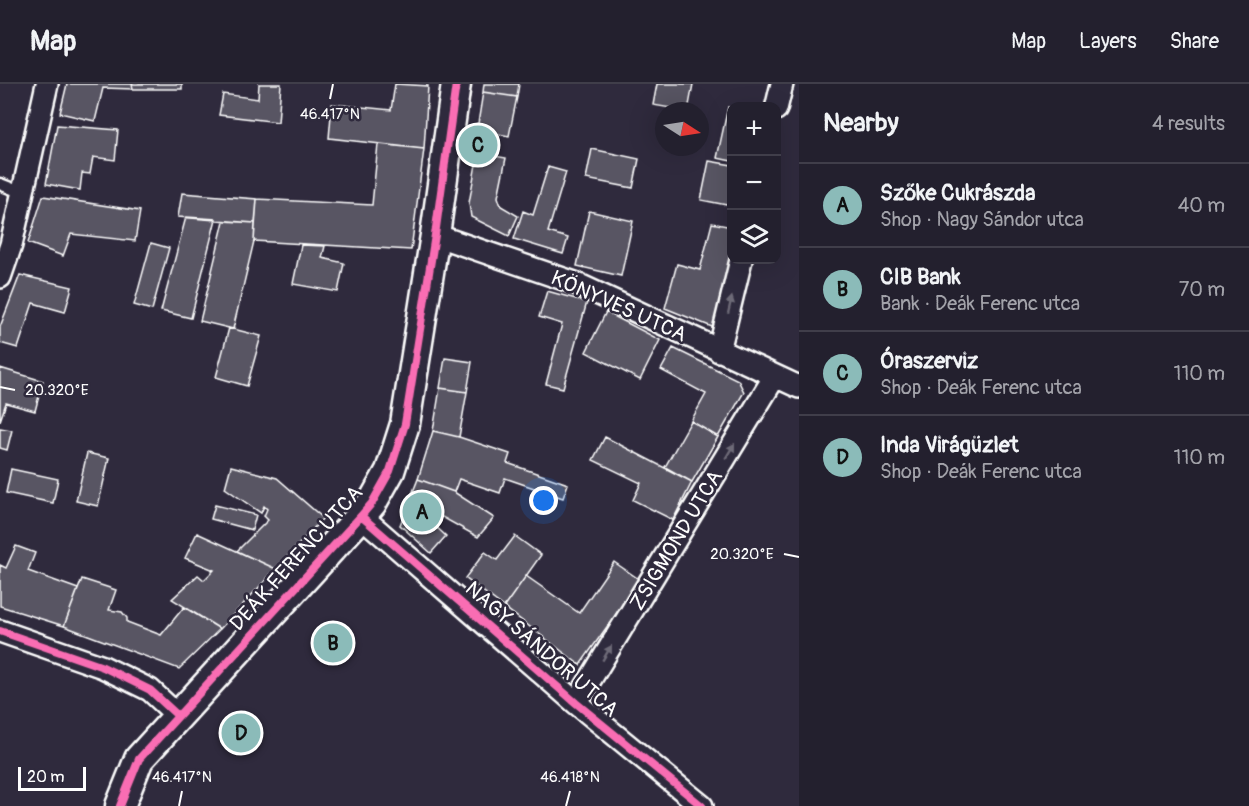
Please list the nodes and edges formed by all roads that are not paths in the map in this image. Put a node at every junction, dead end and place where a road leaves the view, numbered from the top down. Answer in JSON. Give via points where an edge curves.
{"nodes":[{"id":1,"x":47,"y":84,"type":"edge"},
{"id":2,"x":456,"y":84,"type":"edge"},
{"id":3,"x":783,"y":84,"type":"edge"},
{"id":4,"x":779,"y":102,"type":"edge"},
{"id":5,"x":0,"y":184,"type":"edge"},
{"id":6,"x":23,"y":193,"type":"junction"},
{"id":7,"x":435,"y":235,"type":"junction"},
{"id":8,"x":740,"y":264,"type":"edge"},
{"id":9,"x":0,"y":277,"type":"edge"},
{"id":10,"x":719,"y":351,"type":"junction"},
{"id":11,"x":775,"y":376,"type":"junction"},
{"id":12,"x":799,"y":387,"type":"edge"},
{"id":13,"x":361,"y":516,"type":"junction"},
{"id":14,"x":0,"y":631,"type":"edge"},
{"id":15,"x":576,"y":703,"type":"junction"},
{"id":16,"x":178,"y":716,"type":"junction"},
{"id":17,"x":120,"y":806,"type":"edge"},
{"id":18,"x":702,"y":806,"type":"edge"}],
"edges":[{"from":1,"to":6,"type":"street"},
{"from":2,"to":7,"type":"street","name":"DEÁK FERENC UTCA"},
{"from":3,"to":4,"type":"street"},
{"from":5,"to":6,"type":"lane"},
{"from":6,"to":9,"type":"street"},
{"from":7,"to":10,"type":"street","name":"KÖNYVES UTCA","via":[[575,283]]},
{"from":7,"to":13,"type":"street","name":"DEÁK FERENC UTCA","via":[[405,424],[390,471]]},
{"from":10,"to":8,"type":"street","one_way":true},
{"from":10,"to":11,"type":"street","name":"KÖNYVES UTCA"},
{"from":11,"to":12,"type":"street","name":"KÖNYVES UTCA"},
{"from":15,"to":11,"type":"street","name":"ZSIGMOND UTCA","one_way":true},
{"from":13,"to":15,"type":"street","name":"NAGY SÁNDOR UTCA"},
{"from":13,"to":16,"type":"street","name":"DEÁK FERENC UTCA"},
{"from":14,"to":16,"type":"street","via":[[103,667],[150,690]]},
{"from":15,"to":18,"type":"street","name":"NAGY SÁNDOR UTCA"},
{"from":16,"to":17,"type":"street","name":"DEÁK FERENC UTCA","via":[[139,759]]}]}
